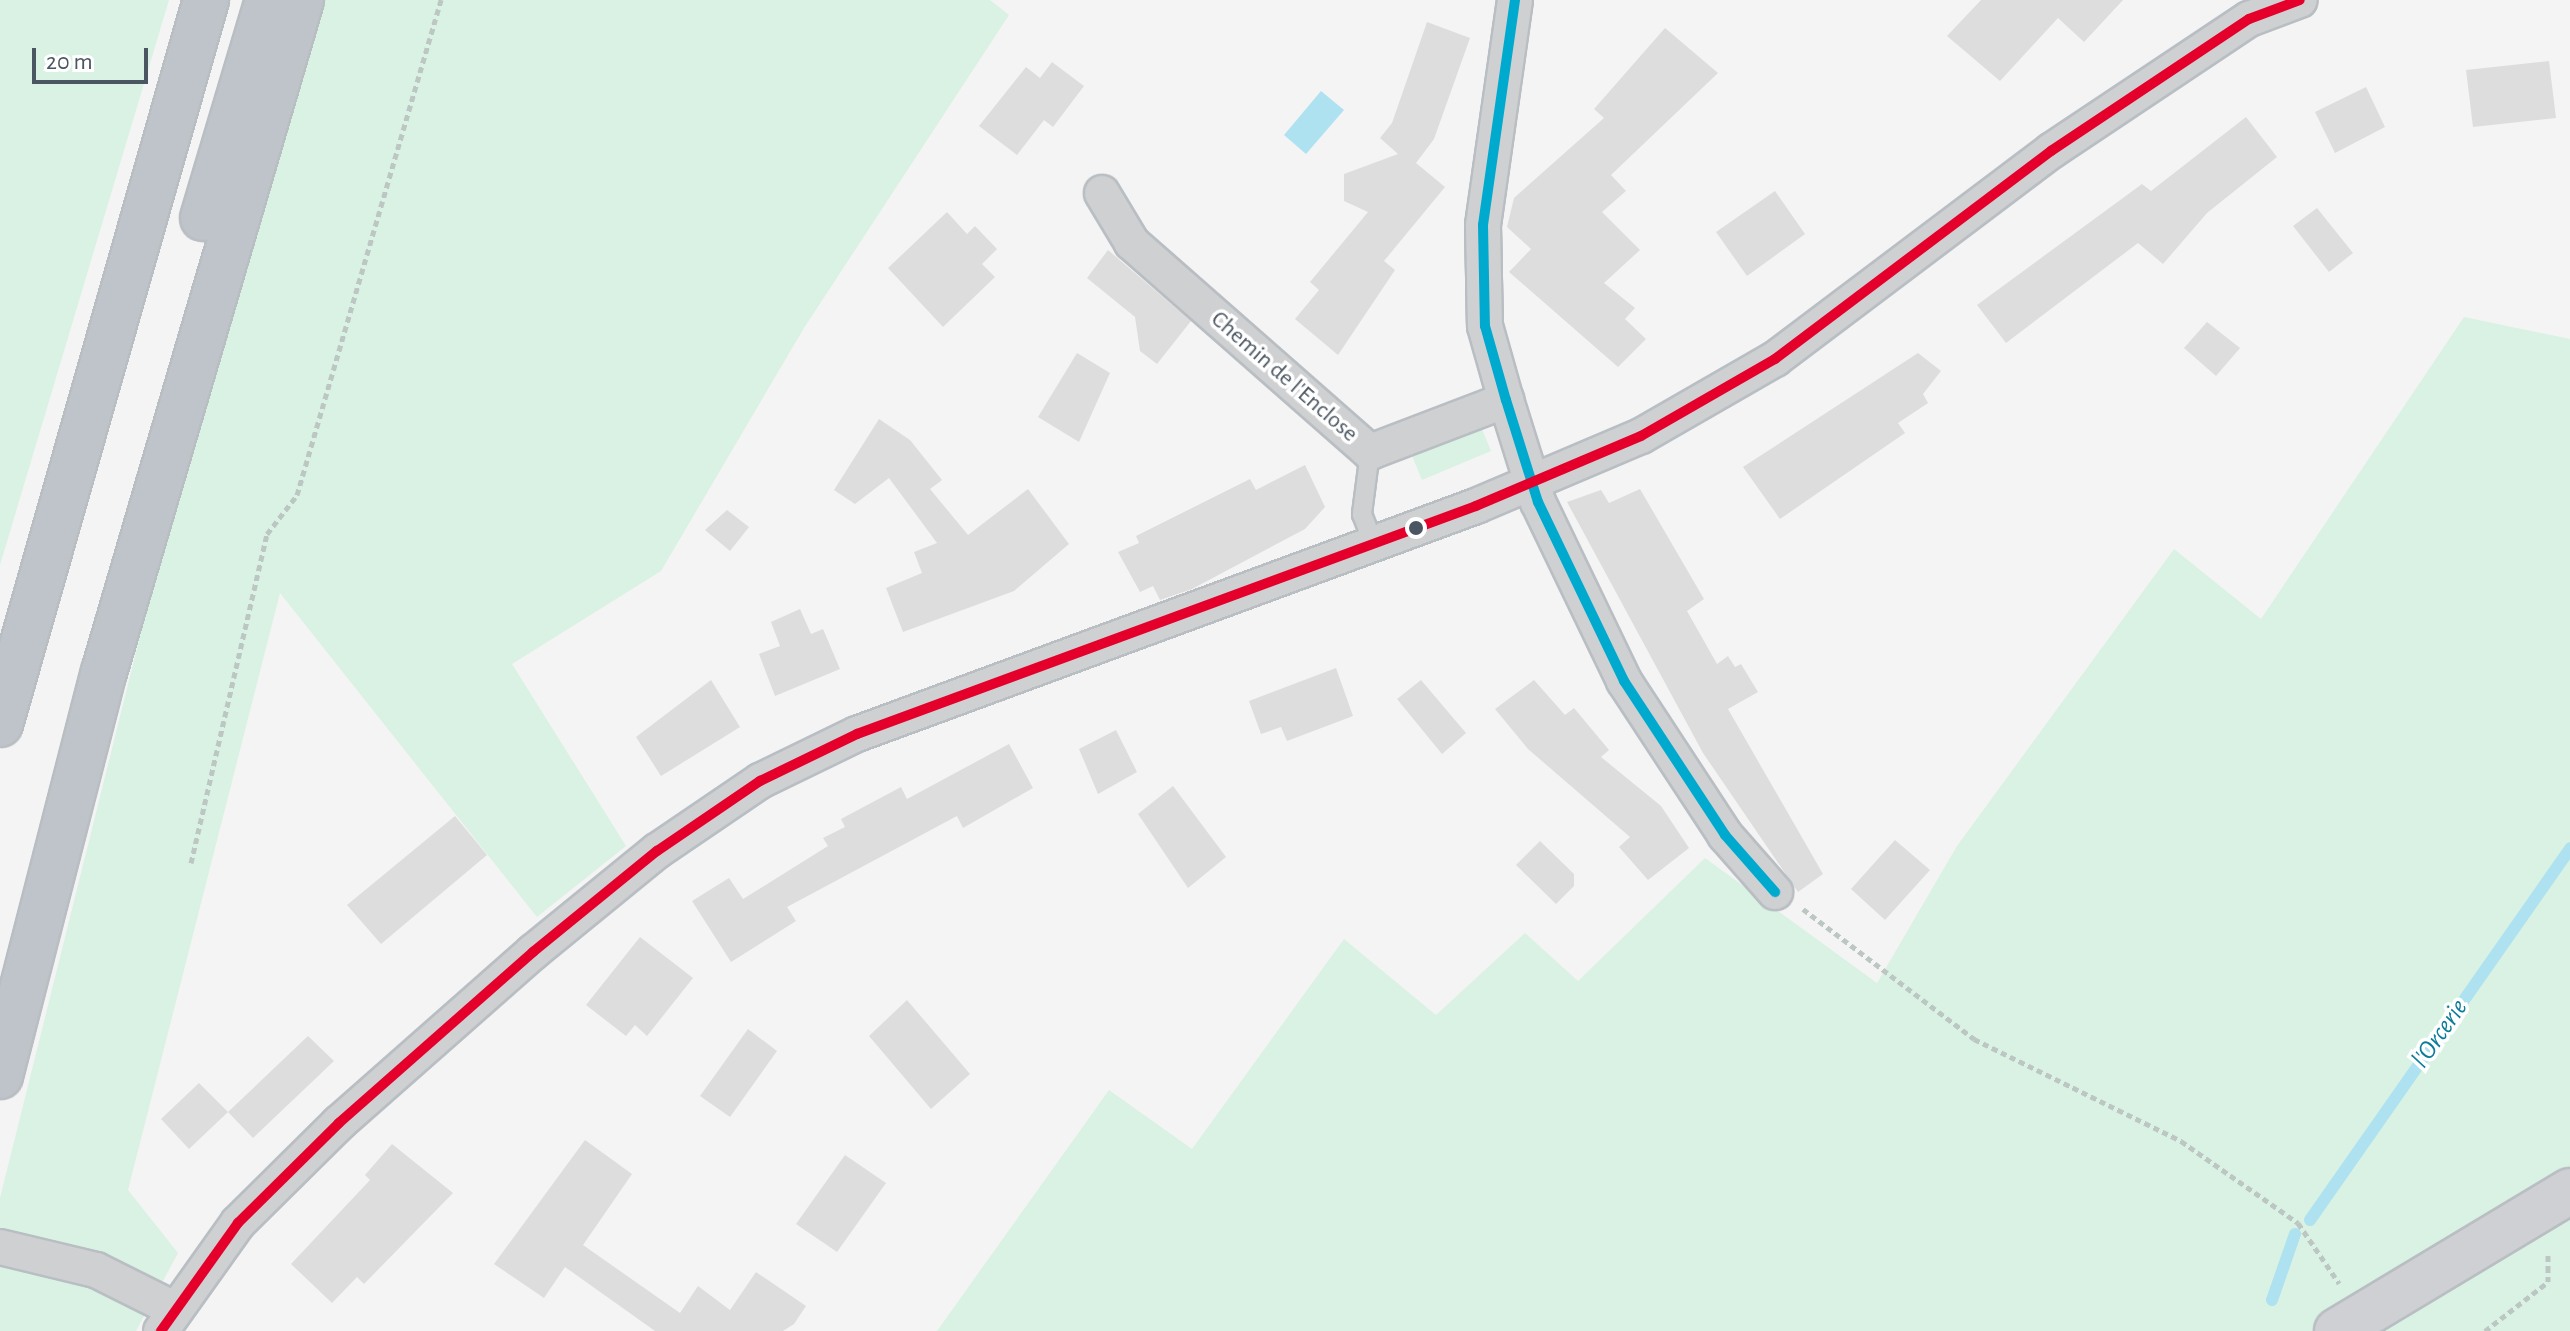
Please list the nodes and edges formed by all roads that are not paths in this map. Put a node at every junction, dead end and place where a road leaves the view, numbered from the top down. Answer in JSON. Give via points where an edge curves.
{"nodes":[{"id":1,"x":206,"y":0,"type":"edge"},
{"id":2,"x":268,"y":0,"type":"edge"},
{"id":3,"x":301,"y":0,"type":"edge"},
{"id":4,"x":1515,"y":0,"type":"edge"},
{"id":5,"x":2300,"y":0,"type":"edge"},
{"id":6,"x":2242,"y":9,"type":"edge"},
{"id":7,"x":1102,"y":193,"type":"dead end"},
{"id":8,"x":1506,"y":400,"type":"junction"},
{"id":9,"x":1370,"y":452,"type":"junction"},
{"id":10,"x":1534,"y":482,"type":"junction"},
{"id":11,"x":1373,"y":543,"type":"junction"},
{"id":12,"x":0,"y":724,"type":"edge"},
{"id":13,"x":1775,"y":892,"type":"road end"},
{"id":14,"x":0,"y":952,"type":"edge"},
{"id":15,"x":0,"y":1076,"type":"edge"},
{"id":16,"x":2570,"y":1191,"type":"edge"},
{"id":17,"x":0,"y":1247,"type":"edge"},
{"id":18,"x":167,"y":1320,"type":"edge"},
{"id":19,"x":2337,"y":1331,"type":"edge"}],
"edges":[{"from":1,"to":12,"type":"highway"},
{"from":2,"to":14,"type":"highway"},
{"from":3,"to":15,"type":"highway","via":[[104,672]]},
{"from":4,"to":8,"type":"street","via":[[1483,225],[1485,326]]},
{"from":5,"to":6,"type":"street"},
{"from":6,"to":10,"type":"street","via":[[1775,359],[1641,436]]},
{"from":7,"to":9,"type":"street","name":"Chemin de l'Enclose","via":[[1132,243]]},
{"from":8,"to":9,"type":"street","name":"Chemin de l'Enclose"},
{"from":8,"to":10,"type":"street"},
{"from":9,"to":11,"type":"lane","via":[[1362,514]]},
{"from":10,"to":11,"type":"street"},
{"from":10,"to":13,"type":"street","via":[[1624,681],[1725,835]]},
{"from":11,"to":18,"type":"street","via":[[857,734],[760,781],[657,851],[339,1123],[238,1223]]},
{"from":16,"to":19,"type":"main road"},
{"from":17,"to":18,"type":"street","via":[[144,1289]]}]}
